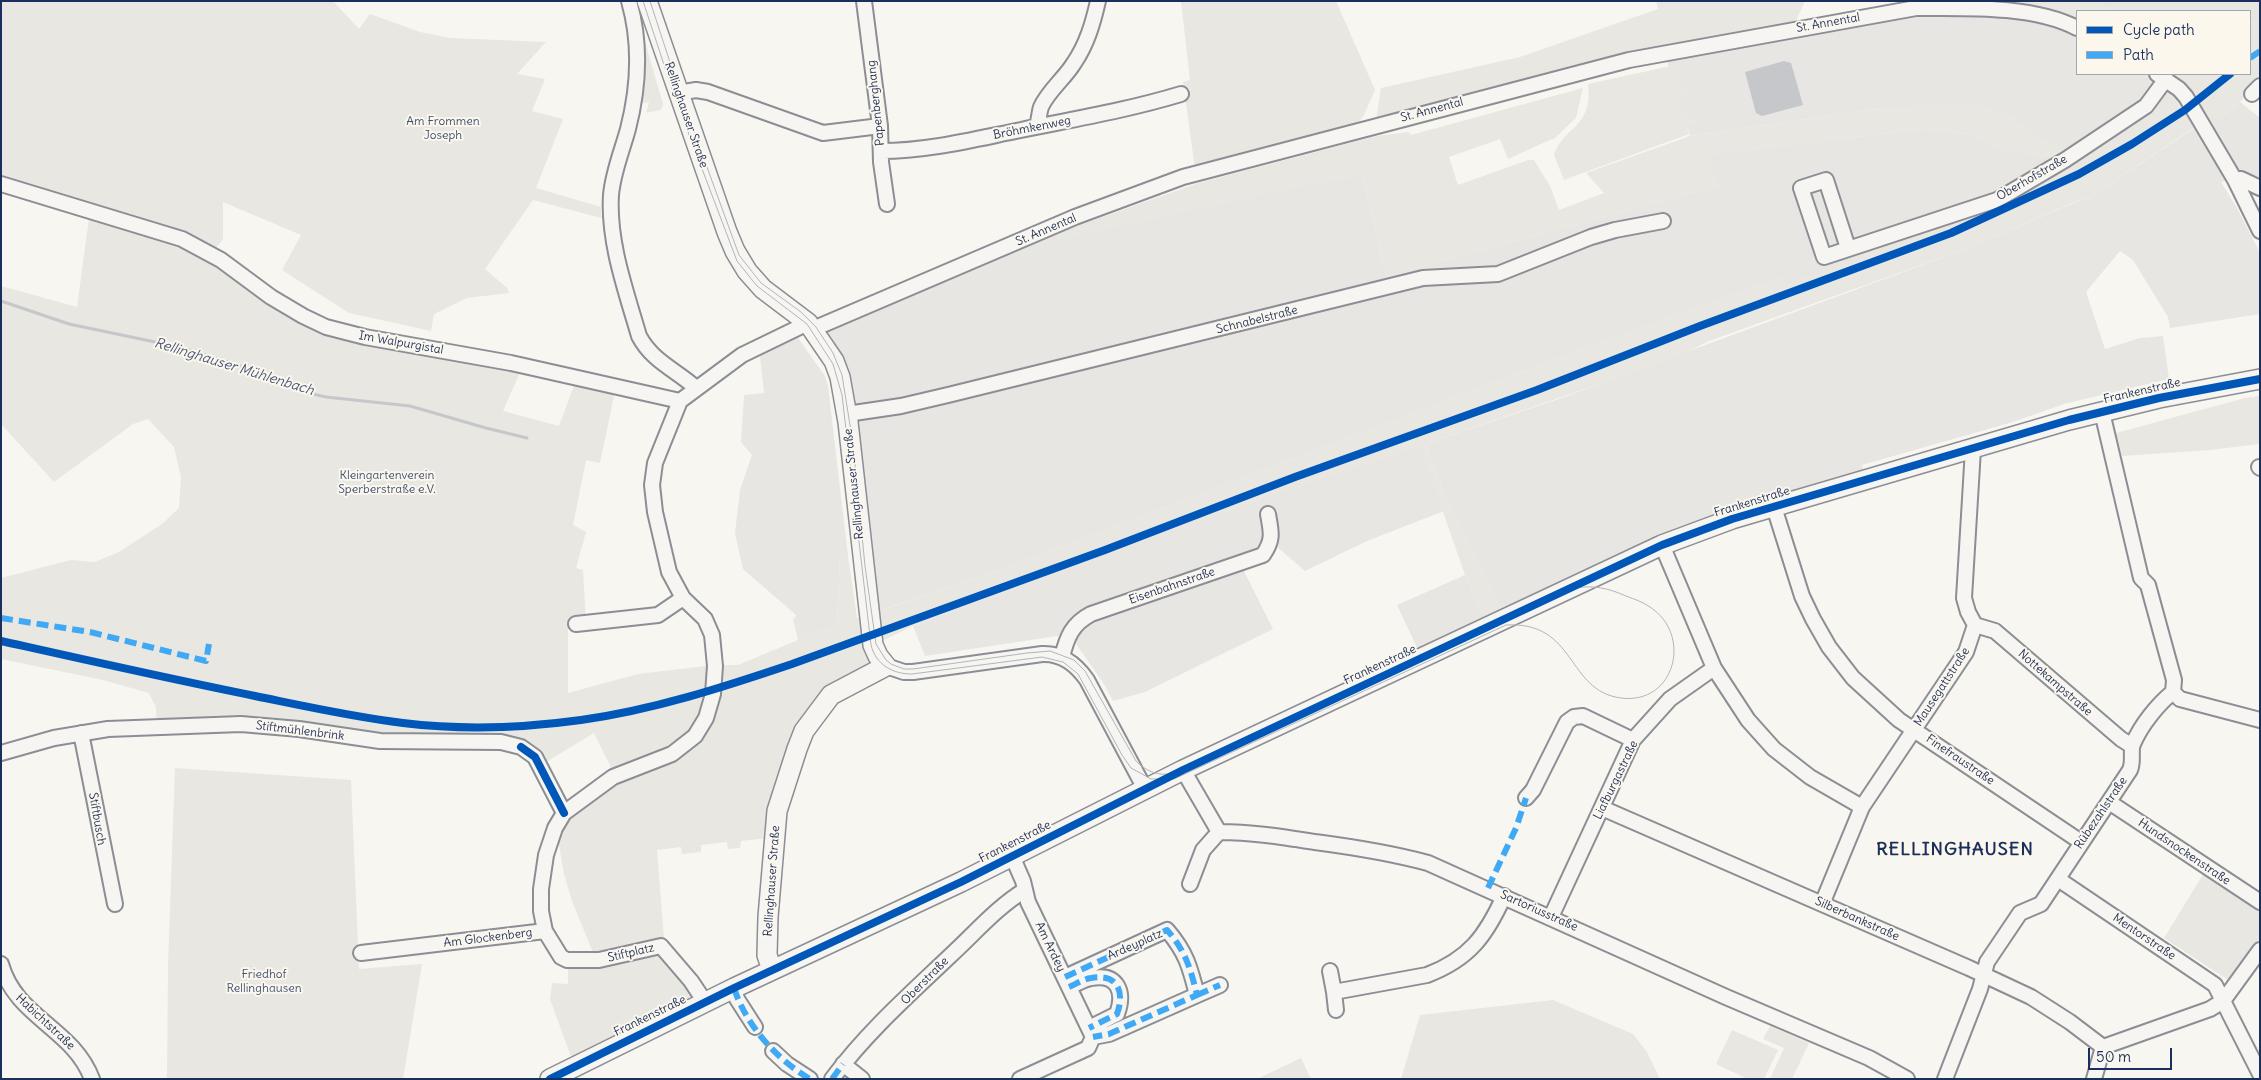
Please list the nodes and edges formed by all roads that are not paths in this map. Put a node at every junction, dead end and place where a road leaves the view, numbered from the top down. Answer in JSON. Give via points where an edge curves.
{"nodes":[{"id":1,"x":629,"y":1,"type":"edge"},
{"id":2,"x":647,"y":1,"type":"edge"},
{"id":3,"x":864,"y":1,"type":"edge"},
{"id":4,"x":1098,"y":1,"type":"edge"},
{"id":5,"x":2076,"y":28,"type":"edge"},
{"id":6,"x":2162,"y":76,"type":"edge"},
{"id":7,"x":678,"y":93,"type":"junction"},
{"id":8,"x":1181,"y":94,"type":"dead end"},
{"id":9,"x":880,"y":126,"type":"junction"},
{"id":10,"x":1037,"y":126,"type":"junction"},
{"id":11,"x":881,"y":152,"type":"junction"},
{"id":12,"x":2235,"y":180,"type":"junction"},
{"id":13,"x":1,"y":184,"type":"edge"},
{"id":14,"x":2260,"y":188,"type":"edge"},
{"id":15,"x":887,"y":204,"type":"dead end"},
{"id":16,"x":1663,"y":221,"type":"dead end"},
{"id":17,"x":2260,"y":231,"type":"edge"},
{"id":18,"x":1848,"y":248,"type":"junction"},
{"id":19,"x":810,"y":326,"type":"junction"},
{"id":20,"x":2260,"y":380,"type":"edge"},
{"id":21,"x":696,"y":388,"type":"junction"},
{"id":22,"x":680,"y":401,"type":"junction"},
{"id":23,"x":2102,"y":412,"type":"junction"},
{"id":24,"x":847,"y":414,"type":"junction"},
{"id":25,"x":1973,"y":449,"type":"junction"},
{"id":26,"x":1774,"y":507,"type":"junction"},
{"id":27,"x":1268,"y":514,"type":"dead end"},
{"id":28,"x":1662,"y":545,"type":"junction"},
{"id":29,"x":683,"y":598,"type":"junction"},
{"id":30,"x":576,"y":624,"type":"dead end"},
{"id":31,"x":1975,"y":625,"type":"junction"},
{"id":32,"x":1062,"y":657,"type":"junction"},
{"id":33,"x":886,"y":666,"type":"junction"},
{"id":34,"x":1714,"y":668,"type":"junction"},
{"id":35,"x":2174,"y":692,"type":"junction"},
{"id":36,"x":2260,"y":720,"type":"edge"},
{"id":37,"x":1914,"y":730,"type":"junction"},
{"id":38,"x":82,"y":733,"type":"junction"},
{"id":39,"x":1634,"y":740,"type":"junction"},
{"id":40,"x":2132,"y":746,"type":"junction"},
{"id":41,"x":1,"y":753,"type":"edge"},
{"id":42,"x":1183,"y":770,"type":"junction"},
{"id":43,"x":1145,"y":789,"type":"junction"},
{"id":44,"x":1526,"y":798,"type":"dead end"},
{"id":45,"x":2109,"y":802,"type":"junction"},
{"id":46,"x":1862,"y":807,"type":"junction"},
{"id":47,"x":1602,"y":808,"type":"junction"},
{"id":48,"x":564,"y":813,"type":"junction"},
{"id":49,"x":1219,"y":832,"type":"junction"},
{"id":50,"x":2081,"y":842,"type":"junction"},
{"id":51,"x":1012,"y":856,"type":"junction"},
{"id":52,"x":2058,"y":879,"type":"junction"},
{"id":53,"x":1190,"y":884,"type":"dead end"},
{"id":54,"x":1025,"y":890,"type":"junction"},
{"id":55,"x":1504,"y":896,"type":"junction"},
{"id":56,"x":2260,"y":902,"type":"edge"},
{"id":57,"x":115,"y":904,"type":"dead end"},
{"id":58,"x":1822,"y":904,"type":"junction"},
{"id":59,"x":1551,"y":917,"type":"junction"},
{"id":60,"x":545,"y":930,"type":"junction"},
{"id":61,"x":2260,"y":950,"type":"edge"},
{"id":62,"x":362,"y":953,"type":"dead end"},
{"id":63,"x":1,"y":964,"type":"edge"},
{"id":64,"x":772,"y":970,"type":"junction"},
{"id":65,"x":1330,"y":971,"type":"dead end"},
{"id":66,"x":1983,"y":976,"type":"junction"},
{"id":67,"x":1067,"y":982,"type":"junction"},
{"id":68,"x":1220,"y":985,"type":"dead end"},
{"id":69,"x":734,"y":988,"type":"junction"},
{"id":70,"x":1334,"y":992,"type":"junction"},
{"id":71,"x":1197,"y":995,"type":"junction"},
{"id":72,"x":2224,"y":1001,"type":"junction"},
{"id":73,"x":705,"y":1002,"type":"junction"},
{"id":74,"x":1336,"y":1010,"type":"dead end"},
{"id":75,"x":755,"y":1027,"type":"dead end"},
{"id":76,"x":1091,"y":1033,"type":"junction"},
{"id":77,"x":2103,"y":1047,"type":"junction"},
{"id":78,"x":773,"y":1051,"type":"dead end"},
{"id":79,"x":843,"y":1064,"type":"junction"},
{"id":80,"x":577,"y":1072,"type":"edge"},
{"id":81,"x":2260,"y":1074,"type":"edge"},
{"id":82,"x":92,"y":1079,"type":"edge"},
{"id":83,"x":550,"y":1079,"type":"edge"},
{"id":84,"x":810,"y":1079,"type":"edge"},
{"id":85,"x":832,"y":1079,"type":"edge"},
{"id":86,"x":862,"y":1079,"type":"edge"},
{"id":87,"x":1020,"y":1079,"type":"edge"},
{"id":88,"x":1907,"y":1079,"type":"edge"},
{"id":89,"x":1945,"y":1079,"type":"edge"},
{"id":90,"x":2094,"y":1079,"type":"edge"}],
"edges":[{"from":1,"to":21,"type":"street","via":[[637,32],[636,92],[614,173],[611,221],[638,336],[655,359]]},
{"from":2,"to":7,"type":"main road","name":"Rellinghauser Straße"},
{"from":3,"to":9,"type":"street","name":"Papenberghang"},
{"from":4,"to":10,"type":"street","via":[[1086,42],[1074,64],[1045,100]]},
{"from":5,"to":19,"type":"street","name":"St. Annental","via":[[2049,18],[2013,12],[1916,8],[1629,60],[1183,177],[1075,217]]},
{"from":6,"to":12,"type":"street","via":[[2186,97]]},
{"from":6,"to":18,"type":"street","name":"Oberhofstraße","via":[[2146,106],[1997,200]]},
{"from":7,"to":9,"type":"street","via":[[708,92],[823,133]]},
{"from":7,"to":19,"type":"main road","name":"Rellinghauser Straße","via":[[740,261],[763,288]]},
{"from":8,"to":10,"type":"street","name":"Bröhmkenweg"},
{"from":9,"to":11,"type":"street","name":"Papenberghang"},
{"from":10,"to":11,"type":"street","name":"Bröhmkenweg"},
{"from":11,"to":15,"type":"street","name":"Papenberghang"},
{"from":12,"to":14,"type":"street","via":[[2241,179]]},
{"from":12,"to":17,"type":"street"},
{"from":13,"to":22,"type":"street","name":"Im Walpurgistal","via":[[182,239],[221,260],[271,297],[326,327],[521,365]]},
{"from":16,"to":24,"type":"street","name":"Schnabelstraße","via":[[1591,237],[1498,274],[1423,278],[948,395]]},
{"from":18,"to":18,"type":"street","name":"Oberhofstraße","via":[[1824,257],[1801,188],[1826,180]]},
{"from":19,"to":21,"type":"street","via":[[756,346]]},
{"from":19,"to":24,"type":"main road","name":"Rellinghauser Straße","via":[[834,361]]},
{"from":20,"to":23,"type":"main road","name":"Frankenstraße","via":[[2177,394]]},
{"from":21,"to":22,"type":"street"},
{"from":22,"to":29,"type":"street","name":"Am Glockenberg","via":[[655,462],[652,485],[664,554],[669,572]]},
{"from":23,"to":25,"type":"main road","name":"Frankenstraße"},
{"from":23,"to":35,"type":"street","via":[[2141,578],[2148,585],[2174,680]]},
{"from":24,"to":33,"type":"main road","name":"Rellinghauser Straße","via":[[873,645]]},
{"from":25,"to":26,"type":"main road","name":"Frankenstraße"},
{"from":25,"to":31,"type":"street","via":[[1964,598]]},
{"from":26,"to":28,"type":"main road","name":"Frankenstraße"},
{"from":26,"to":37,"type":"street","name":"Finefraustraße","via":[[1802,596],[1829,646],[1869,694]]},
{"from":27,"to":32,"type":"street","name":"Eisenbahnstraße","via":[[1271,543],[1263,555],[1091,614],[1070,631]]},
{"from":28,"to":34,"type":"street"},
{"from":28,"to":42,"type":"main road","name":"Frankenstraße"},
{"from":29,"to":30,"type":"street","via":[[658,615]]},
{"from":29,"to":48,"type":"street","name":"Am Glockenberg","via":[[705,619],[712,635],[713,694],[700,729],[672,754],[614,777]]},
{"from":31,"to":37,"type":"street","name":"Mausegattstraße","via":[[1966,652]]},
{"from":31,"to":40,"type":"street","name":"Nottekampstraße","via":[[1995,631]]},
{"from":32,"to":33,"type":"street","via":[[1042,654],[913,672]]},
{"from":32,"to":43,"type":"street","via":[[1075,665],[1087,680]]},
{"from":33,"to":64,"type":"main road","name":"Rellinghauser Straße","via":[[831,695],[804,731],[797,749],[777,812],[773,840],[768,946]]},
{"from":34,"to":39,"type":"street","name":"Liafburgastraße","via":[[1670,699]]},
{"from":34,"to":46,"type":"street","via":[[1748,720],[1774,749],[1810,778]]},
{"from":35,"to":36,"type":"street","via":[[2180,699]]},
{"from":35,"to":40,"type":"street","name":"Rübezahlstraße","via":[[2160,702]]},
{"from":37,"to":46,"type":"street","name":"Mausegattstraße"},
{"from":37,"to":50,"type":"street","name":"Finefraustraße"},
{"from":38,"to":41,"type":"street","name":"Stiftmühlenbrink"},
{"from":38,"to":48,"type":"street","name":"Stiftmühlenbrink","via":[[128,727],[241,724],[380,741],[501,742],[521,746],[535,757]]},
{"from":38,"to":57,"type":"street","name":"Stiftbusch"},
{"from":39,"to":44,"type":"street","via":[[1583,716],[1574,717],[1567,722]]},
{"from":39,"to":47,"type":"street","name":"Liafburgastraße"},
{"from":40,"to":45,"type":"street","name":"Rübezahlstraße","via":[[2133,763]]},
{"from":42,"to":43,"type":"main road","name":"Frankenstraße"},
{"from":42,"to":49,"type":"street"},
{"from":43,"to":51,"type":"main road","name":"Frankenstraße"},
{"from":45,"to":50,"type":"street","name":"Rübezahlstraße"},
{"from":45,"to":56,"type":"street","name":"Hundsnockenstraße"},
{"from":46,"to":58,"type":"street","name":"Mausegattstraße"},
{"from":47,"to":58,"type":"street","name":"Silberbankstraße"},
{"from":47,"to":59,"type":"street","name":"Liafburgastraße"},
{"from":48,"to":60,"type":"street","name":"Am Glockenberg","via":[[544,862],[541,911]]},
{"from":49,"to":53,"type":"street","via":[[1203,850]]},
{"from":49,"to":55,"type":"street","name":"Sartoriusstraße","via":[[1255,833],[1394,854],[1447,870]]},
{"from":50,"to":52,"type":"street","name":"Rübezahlstraße"},
{"from":51,"to":54,"type":"street","name":"Am Ardey"},
{"from":51,"to":64,"type":"main road","name":"Frankenstraße"},
{"from":52,"to":66,"type":"street","name":"Rübezahlstraße","via":[[2041,904],[2020,913],[1987,962]]},
{"from":52,"to":72,"type":"street","name":"Mentorstraße","via":[[2215,985]]},
{"from":54,"to":67,"type":"street","name":"Am Ardey"},
{"from":54,"to":79,"type":"street","name":"Oberstraße","via":[[1010,899]]},
{"from":55,"to":59,"type":"street","name":"Sartoriusstraße"},
{"from":55,"to":70,"type":"street","via":[[1486,932],[1474,947],[1452,963],[1427,975]]},
{"from":58,"to":66,"type":"street","name":"Silberbankstraße"},
{"from":59,"to":88,"type":"street","name":"Sartoriusstraße","via":[[1869,1058]]},
{"from":60,"to":62,"type":"street","name":"Am Glockenberg"},
{"from":60,"to":73,"type":"street","name":"Stiftplatz","via":[[561,957],[567,960],[599,960],[660,946]]},
{"from":61,"to":72,"type":"street"},
{"from":63,"to":82,"type":"street","name":"Habichtstraße","via":[[6,980],[20,1001],[73,1048]]},
{"from":64,"to":69,"type":"main road","name":"Frankenstraße"},
{"from":65,"to":70,"type":"street"},
{"from":66,"to":77,"type":"street","name":"Silberbankstraße","via":[[2031,997]]},
{"from":66,"to":89,"type":"street","name":"Rübezahlstraße"},
{"from":67,"to":71,"type":"street","name":"Ardeyplatz","via":[[1167,930],[1189,963]]},
{"from":67,"to":76,"type":"street","name":"Am Ardey"},
{"from":67,"to":76,"type":"street","name":"Ardeyplatz","via":[[1104,977],[1115,983],[1121,993],[1117,1014]]},
{"from":68,"to":71,"type":"street"},
{"from":69,"to":73,"type":"main road","name":"Frankenstraße"},
{"from":69,"to":75,"type":"street","via":[[737,999]]},
{"from":70,"to":74,"type":"street"},
{"from":71,"to":76,"type":"street","via":[[1109,1034]]},
{"from":72,"to":77,"type":"street","via":[[2210,1009]]},
{"from":72,"to":81,"type":"street","name":"Mentorstraße"},
{"from":73,"to":80,"type":"main road","name":"Frankenstraße"},
{"from":76,"to":87,"type":"street","via":[[1088,1048]]},
{"from":77,"to":90,"type":"street"},
{"from":78,"to":84,"type":"street"},
{"from":79,"to":85,"type":"street","name":"Oberstraße"},
{"from":79,"to":86,"type":"street"},
{"from":80,"to":83,"type":"main road","name":"Frankenstraße"}]}
